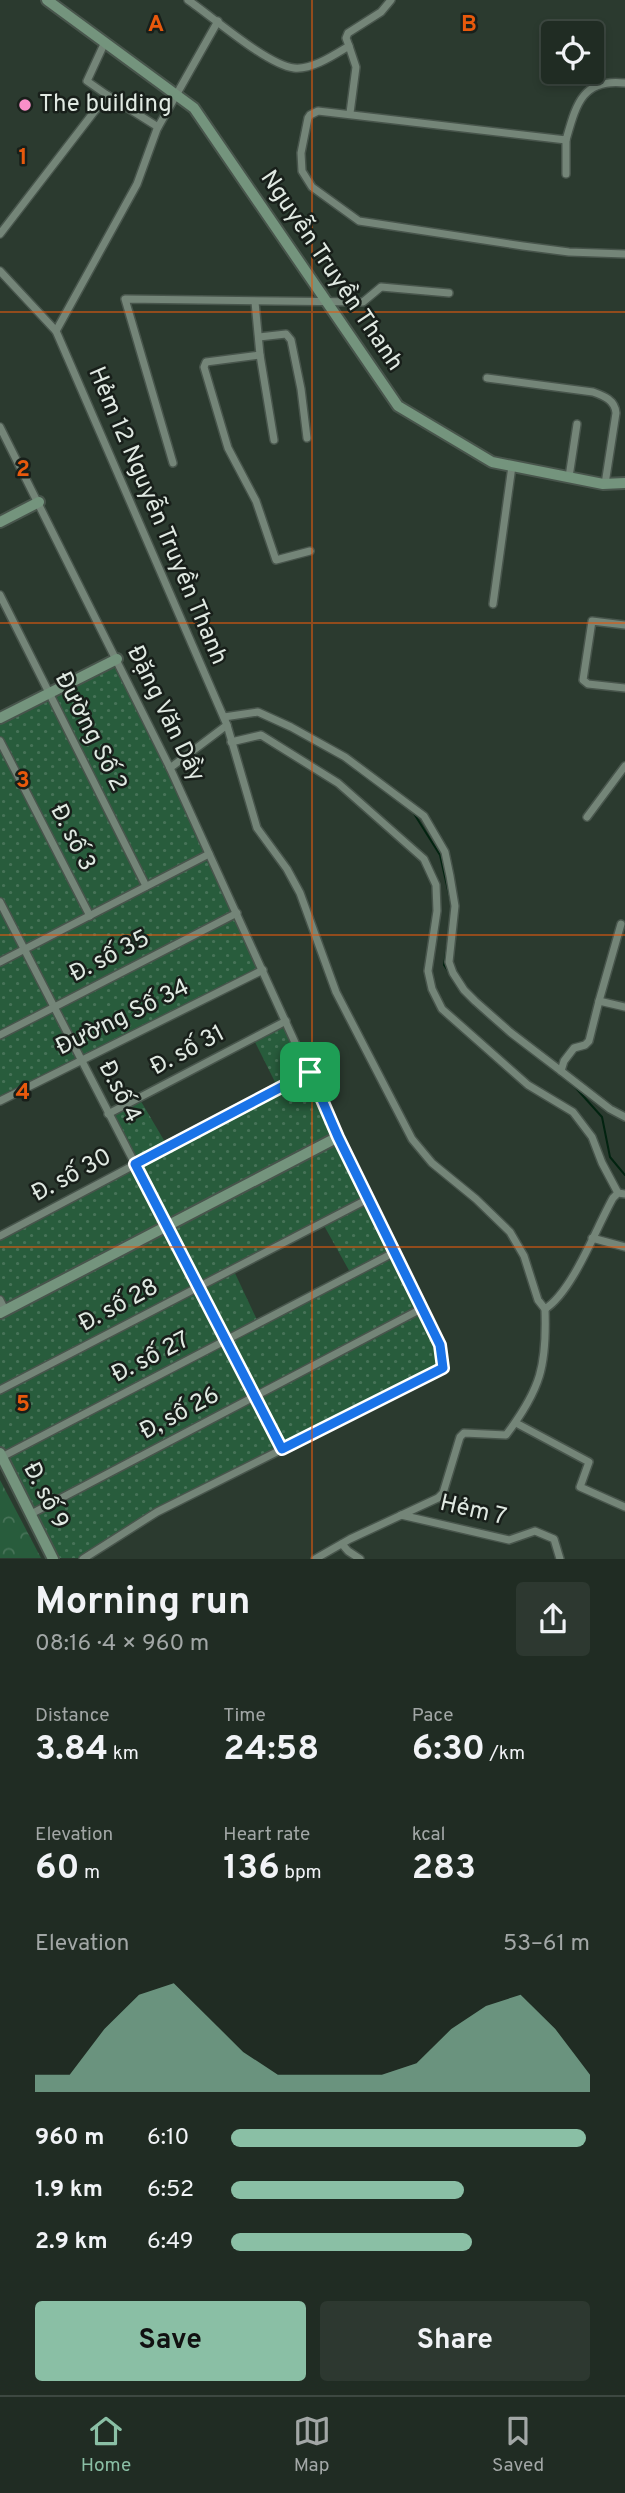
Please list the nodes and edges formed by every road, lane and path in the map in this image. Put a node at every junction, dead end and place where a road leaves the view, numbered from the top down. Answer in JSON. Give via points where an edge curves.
{"nodes":[{"id":1,"x":47,"y":0,"type":"edge"},
{"id":2,"x":188,"y":0,"type":"edge"},
{"id":3,"x":391,"y":0,"type":"edge"},
{"id":4,"x":218,"y":20,"type":"junction"},
{"id":5,"x":105,"y":42,"type":"junction"},
{"id":6,"x":349,"y":46,"type":"junction"},
{"id":7,"x":625,"y":83,"type":"edge"},
{"id":8,"x":107,"y":95,"type":"junction"},
{"id":9,"x":177,"y":95,"type":"junction"},
{"id":10,"x":350,"y":113,"type":"junction"},
{"id":11,"x":158,"y":127,"type":"junction"},
{"id":12,"x":566,"y":140,"type":"junction"},
{"id":13,"x":566,"y":174,"type":"dead end"},
{"id":14,"x":0,"y":234,"type":"edge"},
{"id":15,"x":625,"y":254,"type":"edge"},
{"id":16,"x":0,"y":271,"type":"edge"},
{"id":17,"x":449,"y":293,"type":"dead end"},
{"id":18,"x":255,"y":302,"type":"junction"},
{"id":19,"x":325,"y":302,"type":"junction"},
{"id":20,"x":56,"y":331,"type":"junction"},
{"id":21,"x":259,"y":337,"type":"junction"},
{"id":22,"x":260,"y":355,"type":"junction"},
{"id":23,"x":486,"y":378,"type":"dead end"},
{"id":24,"x":578,"y":424,"type":"dead end"},
{"id":25,"x":0,"y":427,"type":"edge"},
{"id":26,"x":307,"y":438,"type":"dead end"},
{"id":27,"x":274,"y":440,"type":"dead end"},
{"id":28,"x":173,"y":463,"type":"dead end"},
{"id":29,"x":512,"y":466,"type":"junction"},
{"id":30,"x":569,"y":477,"type":"junction"},
{"id":31,"x":625,"y":483,"type":"edge"},
{"id":32,"x":605,"y":484,"type":"junction"},
{"id":33,"x":38,"y":502,"type":"junction"},
{"id":34,"x":0,"y":522,"type":"edge"},
{"id":35,"x":310,"y":551,"type":"dead end"},
{"id":36,"x":0,"y":594,"type":"edge"},
{"id":37,"x":493,"y":604,"type":"dead end"},
{"id":38,"x":625,"y":625,"type":"edge"},
{"id":39,"x":117,"y":659,"type":"junction"},
{"id":40,"x":625,"y":688,"type":"edge"},
{"id":41,"x":49,"y":693,"type":"junction"},
{"id":42,"x":0,"y":718,"type":"edge"},
{"id":43,"x":225,"y":721,"type":"junction"},
{"id":44,"x":0,"y":741,"type":"edge"},
{"id":45,"x":232,"y":742,"type":"junction"},
{"id":46,"x":625,"y":766,"type":"edge"},
{"id":47,"x":170,"y":768,"type":"junction"},
{"id":48,"x":587,"y":817,"type":"dead end"},
{"id":49,"x":209,"y":854,"type":"junction"},
{"id":50,"x":146,"y":886,"type":"junction"},
{"id":51,"x":0,"y":902,"type":"edge"},
{"id":52,"x":237,"y":914,"type":"junction"},
{"id":53,"x":90,"y":916,"type":"junction"},
{"id":54,"x":621,"y":924,"type":"dead end"},
{"id":55,"x":24,"y":950,"type":"junction"},
{"id":56,"x":0,"y":962,"type":"edge"},
{"id":57,"x":263,"y":970,"type":"junction"},
{"id":58,"x":598,"y":1001,"type":"junction"},
{"id":59,"x":54,"y":1007,"type":"junction"},
{"id":60,"x":625,"y":1007,"type":"edge"},
{"id":61,"x":286,"y":1021,"type":"junction"},
{"id":62,"x":0,"y":1035,"type":"edge"},
{"id":63,"x":81,"y":1059,"type":"junction"},
{"id":64,"x":561,"y":1071,"type":"junction"},
{"id":65,"x":310,"y":1072,"type":"junction"},
{"id":66,"x":0,"y":1101,"type":"edge"},
{"id":67,"x":108,"y":1114,"type":"junction"},
{"id":68,"x":625,"y":1117,"type":"edge"},
{"id":69,"x":338,"y":1137,"type":"junction"},
{"id":70,"x":135,"y":1164,"type":"junction"},
{"id":71,"x":622,"y":1194,"type":"edge"},
{"id":72,"x":368,"y":1199,"type":"junction"},
{"id":73,"x":167,"y":1226,"type":"junction"},
{"id":74,"x":0,"y":1236,"type":"edge"},
{"id":75,"x":592,"y":1238,"type":"junction"},
{"id":76,"x":625,"y":1247,"type":"edge"},
{"id":77,"x":393,"y":1253,"type":"junction"},
{"id":78,"x":198,"y":1287,"type":"junction"},
{"id":79,"x":2,"y":1308,"type":"edge"},
{"id":80,"x":421,"y":1309,"type":"junction"},
{"id":81,"x":545,"y":1309,"type":"junction"},
{"id":82,"x":226,"y":1341,"type":"junction"},
{"id":83,"x":0,"y":1390,"type":"edge"},
{"id":84,"x":255,"y":1396,"type":"junction"},
{"id":85,"x":379,"y":1401,"type":"junction"},
{"id":86,"x":516,"y":1423,"type":"junction"},
{"id":87,"x":282,"y":1449,"type":"junction"},
{"id":88,"x":1,"y":1456,"type":"edge"},
{"id":89,"x":625,"y":1507,"type":"edge"},
{"id":90,"x":157,"y":1512,"type":"junction"},
{"id":91,"x":31,"y":1514,"type":"junction"},
{"id":92,"x":401,"y":1514,"type":"junction"},
{"id":93,"x":342,"y":1544,"type":"junction"},
{"id":94,"x":52,"y":1559,"type":"edge"},
{"id":95,"x":83,"y":1559,"type":"edge"},
{"id":96,"x":315,"y":1559,"type":"edge"},
{"id":97,"x":360,"y":1559,"type":"edge"},
{"id":98,"x":560,"y":1559,"type":"edge"}],
"edges":[{"from":1,"to":5,"type":"street","name":"Nguyễn Truyền Thanh"},
{"from":2,"to":4,"type":"street"},
{"from":3,"to":6,"type":"street","via":[[348,33]]},
{"from":4,"to":6,"type":"street","via":[[276,62],[295,68],[327,59]]},
{"from":4,"to":9,"type":"street"},
{"from":5,"to":8,"type":"street","via":[[87,81]]},
{"from":5,"to":9,"type":"street","name":"Nguyễn Truyền Thanh"},
{"from":6,"to":10,"type":"street","via":[[356,64]]},
{"from":7,"to":12,"type":"street","via":[[605,81],[584,95]]},
{"from":8,"to":11,"type":"street"},
{"from":8,"to":14,"type":"street"},
{"from":9,"to":11,"type":"street"},
{"from":9,"to":19,"type":"street","name":"Nguyễn Truyền Thanh","via":[[194,108]]},
{"from":10,"to":12,"type":"street"},
{"from":10,"to":15,"type":"street","via":[[318,111],[310,115],[300,165],[312,187],[355,219],[569,252]]},
{"from":11,"to":20,"type":"street","via":[[137,184]]},
{"from":12,"to":13,"type":"street"},
{"from":16,"to":20,"type":"street","name":"Hẻm 12 Nguyễn Truyền Thanh"},
{"from":17,"to":19,"type":"street","via":[[381,287],[363,302]]},
{"from":18,"to":19,"type":"street"},
{"from":18,"to":21,"type":"street"},
{"from":18,"to":28,"type":"street","via":[[125,299]]},
{"from":19,"to":29,"type":"street","name":"Nguyễn Truyền Thanh","via":[[398,406],[492,462]]},
{"from":20,"to":43,"type":"street","name":"Hẻm 12 Nguyễn Truyền Thanh"},
{"from":21,"to":22,"type":"street"},
{"from":21,"to":26,"type":"street","via":[[286,334],[291,340]]},
{"from":22,"to":27,"type":"street"},
{"from":22,"to":35,"type":"street","via":[[206,362],[204,367],[228,448],[256,501],[276,559]]},
{"from":23,"to":32,"type":"street","via":[[593,392],[614,404]]},
{"from":24,"to":30,"type":"street"},
{"from":25,"to":33,"type":"street","name":"Đặng Văn Dầy"},
{"from":29,"to":30,"type":"street","name":"Nguyễn Truyền Thanh"},
{"from":29,"to":37,"type":"street"},
{"from":30,"to":32,"type":"street","name":"Nguyễn Truyền Thanh"},
{"from":31,"to":32,"type":"street","name":"Nguyễn Truyền Thanh"},
{"from":33,"to":34,"type":"street"},
{"from":33,"to":39,"type":"street","name":"Đặng Văn Dầy"},
{"from":36,"to":41,"type":"street","name":"Đường Số 2"},
{"from":38,"to":40,"type":"street","via":[[592,621],[583,680]]},
{"from":39,"to":41,"type":"street"},
{"from":39,"to":47,"type":"street","name":"Đặng Văn Dầy"},
{"from":41,"to":42,"type":"street"},
{"from":41,"to":50,"type":"street","name":"Đường Số 2"},
{"from":43,"to":45,"type":"street","name":"Hẻm 12 Nguyễn Truyền Thanh"},
{"from":43,"to":47,"type":"street"},
{"from":43,"to":64,"type":"street","via":[[258,712],[291,727],[345,757],[424,816],[445,852],[450,876],[455,906],[449,962],[453,973],[475,1001]]},
{"from":44,"to":53,"type":"street","name":"Đ. số 3"},
{"from":45,"to":71,"type":"street","via":[[261,735],[306,762],[348,790],[424,859],[436,885],[437,911],[428,971],[442,1009],[528,1085],[573,1112]]},
{"from":45,"to":81,"type":"street","name":"Hẻm 12 Nguyễn Truyền Thanh","via":[[257,828],[300,893],[336,992],[412,1139],[432,1163],[510,1232]]},
{"from":46,"to":48,"type":"street"},
{"from":47,"to":49,"type":"street","name":"Đặng Văn Dầy"},
{"from":49,"to":50,"type":"street"},
{"from":49,"to":52,"type":"street","name":"Đặng Văn Dầy"},
{"from":50,"to":53,"type":"street"},
{"from":51,"to":55,"type":"street","name":"Đ.số 4"},
{"from":52,"to":57,"type":"street","name":"Đặng Văn Dầy"},
{"from":52,"to":59,"type":"street","name":"Đ. số 35"},
{"from":53,"to":55,"type":"street"},
{"from":54,"to":58,"type":"street"},
{"from":55,"to":56,"type":"street"},
{"from":55,"to":59,"type":"street","name":"Đ.số 4"},
{"from":57,"to":61,"type":"street","name":"Đặng Văn Dầy"},
{"from":57,"to":63,"type":"street","name":"Đường Số 34"},
{"from":58,"to":60,"type":"street"},
{"from":58,"to":64,"type":"street","via":[[589,1041],[574,1048]]},
{"from":59,"to":62,"type":"street","name":"Đ. số 35"},
{"from":59,"to":63,"type":"street","name":"Đ.số 4"},
{"from":61,"to":65,"type":"street","name":"Đặng Văn Dầy"},
{"from":61,"to":67,"type":"street","name":"Đ. số 31"},
{"from":63,"to":66,"type":"street","name":"Đường Số 34"},
{"from":63,"to":67,"type":"street","name":"Đ.số 4"},
{"from":64,"to":68,"type":"street"},
{"from":65,"to":69,"type":"street","name":"Đặng Văn Dầy"},
{"from":65,"to":70,"type":"street","name":"Đ. số 30"},
{"from":67,"to":70,"type":"street","name":"Đ.số 4"},
{"from":69,"to":72,"type":"street","name":"Đặng Văn Dầy"},
{"from":69,"to":73,"type":"street"},
{"from":70,"to":73,"type":"street","name":"Đ.số 4"},
{"from":70,"to":74,"type":"street","name":"Đ. số 30"},
{"from":71,"to":75,"type":"street"},
{"from":72,"to":77,"type":"street","name":"Đặng Văn Dầy"},
{"from":72,"to":78,"type":"street","name":"Đ. số 28"},
{"from":73,"to":78,"type":"street","name":"Đ.số 4"},
{"from":73,"to":79,"type":"street"},
{"from":75,"to":76,"type":"street"},
{"from":75,"to":81,"type":"street","via":[[555,1303]]},
{"from":77,"to":80,"type":"street","name":"Đặng Văn Dầy"},
{"from":77,"to":82,"type":"street","name":"Đ. số 27"},
{"from":78,"to":82,"type":"street","name":"Đ.số 4"},
{"from":78,"to":83,"type":"street","name":"Đ. số 28"},
{"from":80,"to":84,"type":"street","name":"Đ, số 26"},
{"from":80,"to":85,"type":"street","name":"Đặng Văn Dầy","via":[[440,1345],[443,1368]]},
{"from":81,"to":86,"type":"street","via":[[544,1363],[537,1387]]},
{"from":82,"to":84,"type":"street","name":"Đ.số 4"},
{"from":82,"to":88,"type":"street","name":"Đ. số 27"},
{"from":84,"to":87,"type":"street","name":"Đ.số 4"},
{"from":84,"to":91,"type":"street","name":"Đ, số 26"},
{"from":85,"to":87,"type":"street"},
{"from":85,"to":90,"type":"street"},
{"from":86,"to":89,"type":"street","via":[[589,1462],[580,1487]]},
{"from":86,"to":92,"type":"street","name":"Hẻm 7","via":[[506,1435],[464,1433],[443,1493]]},
{"from":87,"to":90,"type":"street"},
{"from":88,"to":91,"type":"street","name":"Đ. số 9"},
{"from":90,"to":95,"type":"street"},
{"from":91,"to":94,"type":"street","name":"Đ. số 9"},
{"from":92,"to":93,"type":"street","name":"Hẻm 7"},
{"from":92,"to":98,"type":"street","name":"Hẻm 7","via":[[509,1540],[535,1531],[554,1539]]},
{"from":93,"to":96,"type":"street","name":"Hẻm 7"},
{"from":93,"to":97,"type":"street"}]}
